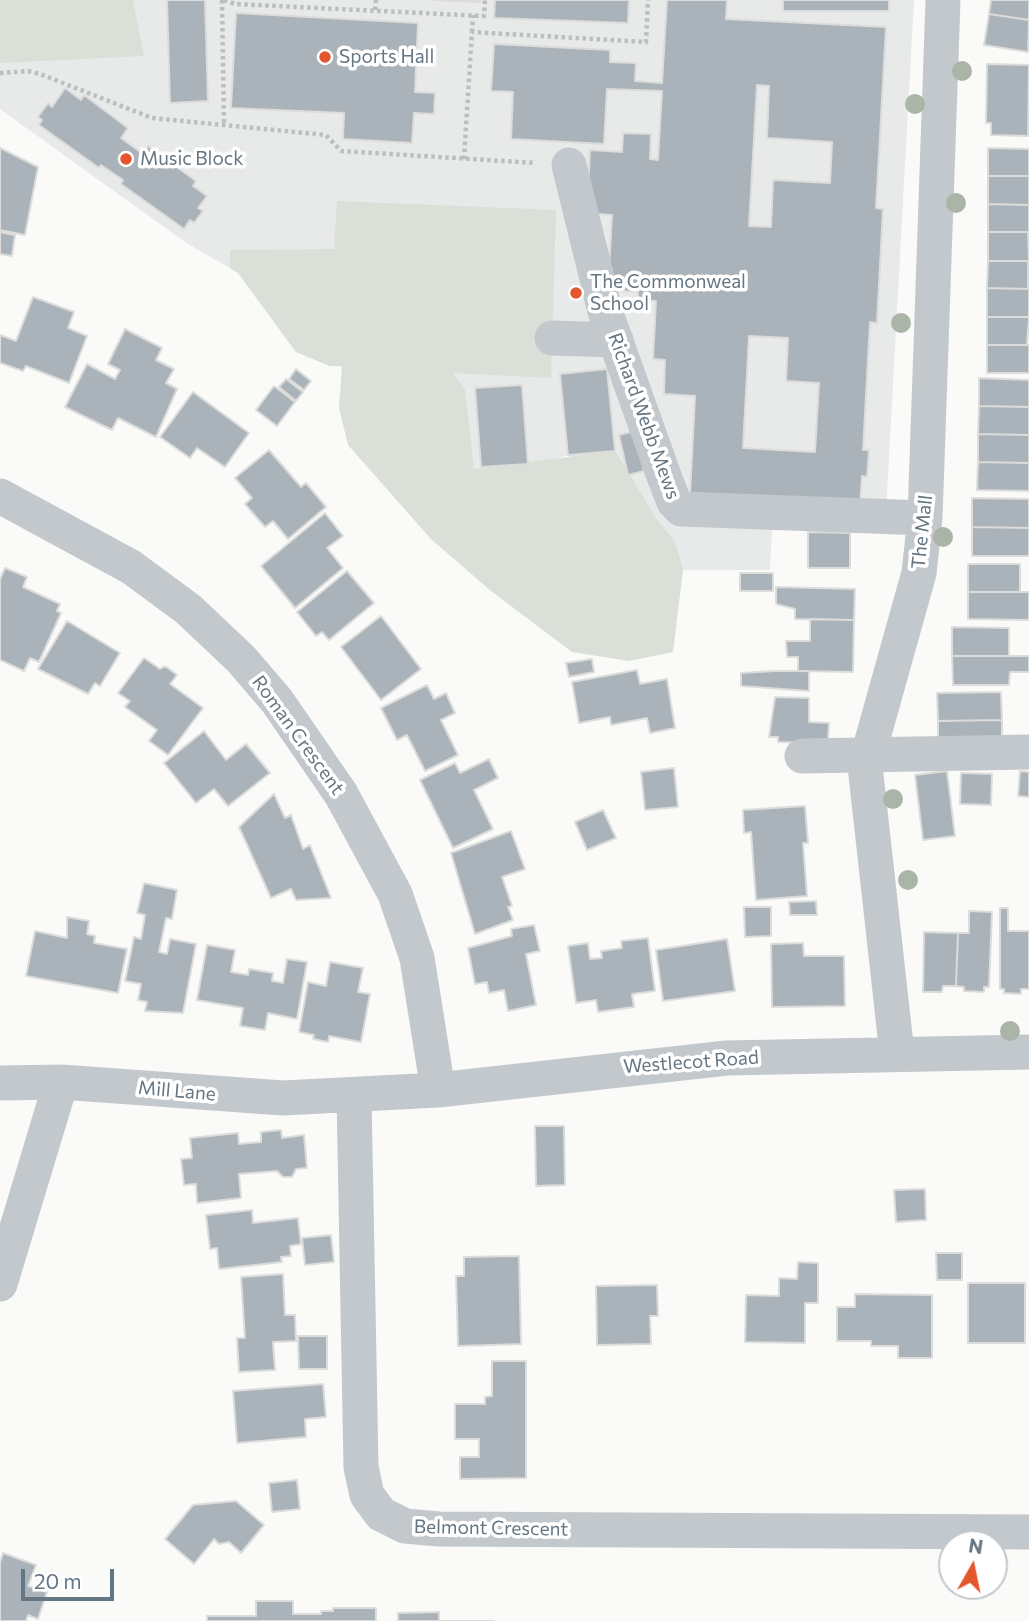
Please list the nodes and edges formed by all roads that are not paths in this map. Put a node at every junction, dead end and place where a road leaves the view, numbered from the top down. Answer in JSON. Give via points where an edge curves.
{"nodes":[{"id":1,"x":943,"y":0,"type":"edge"},
{"id":2,"x":569,"y":165,"type":"road end"},
{"id":3,"x":552,"y":338,"type":"dead end"},
{"id":4,"x":616,"y":340,"type":"junction"},
{"id":5,"x":0,"y":496,"type":"edge"},
{"id":6,"x":925,"y":518,"type":"junction"},
{"id":7,"x":1029,"y":752,"type":"edge"},
{"id":8,"x":866,"y":755,"type":"junction"},
{"id":9,"x":802,"y":756,"type":"dead end"},
{"id":10,"x":1029,"y":1052,"type":"edge"},
{"id":11,"x":897,"y":1054,"type":"junction"},
{"id":12,"x":61,"y":1082,"type":"junction"},
{"id":13,"x":2,"y":1086,"type":"edge"},
{"id":14,"x":438,"y":1090,"type":"junction"},
{"id":15,"x":354,"y":1095,"type":"junction"},
{"id":16,"x":0,"y":1284,"type":"edge"},
{"id":17,"x":1029,"y":1532,"type":"edge"}],
"edges":[{"from":1,"to":6,"type":"street","name":"The Mall"},
{"from":2,"to":4,"type":"street","name":"Richard Webb Mews","via":[[586,242]]},
{"from":3,"to":4,"type":"street"},
{"from":4,"to":6,"type":"street","name":"Richard Webb Mews","via":[[674,502],[681,509]]},
{"from":5,"to":14,"type":"street","name":"Roman Crescent","via":[[131,567],[188,609],[277,701],[341,794],[395,894],[417,958]]},
{"from":6,"to":8,"type":"street","name":"The Mall","via":[[919,573]]},
{"from":7,"to":8,"type":"street"},
{"from":8,"to":9,"type":"street"},
{"from":8,"to":11,"type":"street","name":"The Mall"},
{"from":10,"to":11,"type":"street","name":"Westlecot Road"},
{"from":11,"to":14,"type":"street","name":"Westlecot Road","via":[[693,1061]]},
{"from":12,"to":13,"type":"street","name":"Mill Lane"},
{"from":12,"to":15,"type":"street","name":"Mill Lane","via":[[251,1097]]},
{"from":12,"to":16,"type":"street"},
{"from":14,"to":15,"type":"street","name":"Westlecot Road"},
{"from":15,"to":17,"type":"street","name":"Belmont Crescent","via":[[361,1467],[366,1495],[381,1514],[405,1526],[439,1529]]}]}
